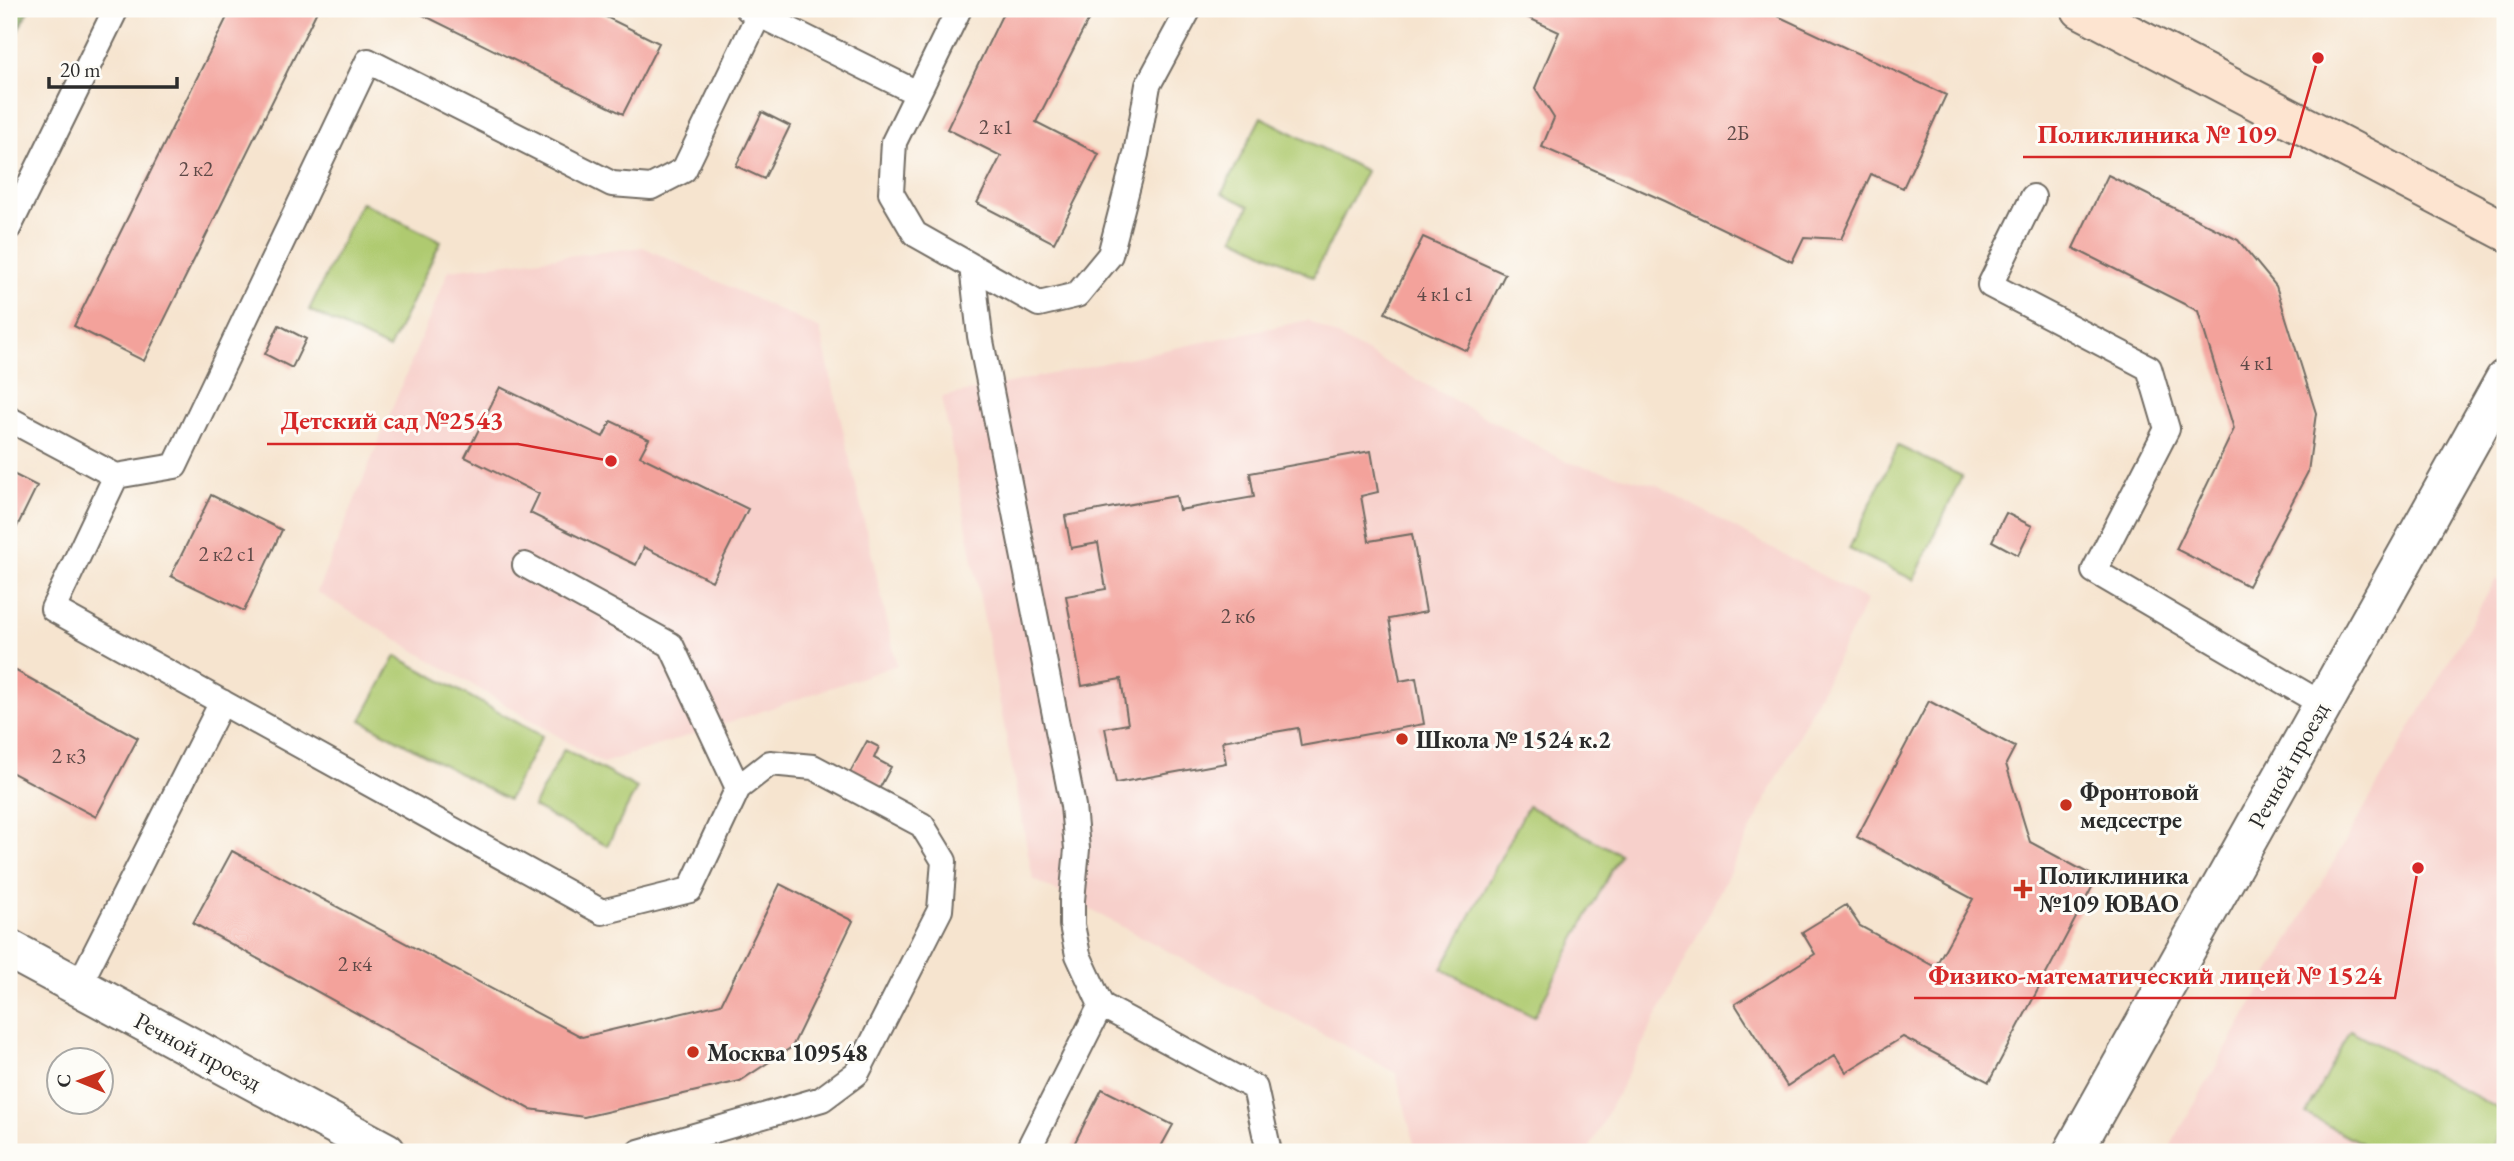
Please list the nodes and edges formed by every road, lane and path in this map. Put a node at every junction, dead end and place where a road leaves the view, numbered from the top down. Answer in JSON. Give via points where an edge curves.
{"nodes":[{"id":1,"x":117,"y":9,"type":"edge"},
{"id":2,"x":959,"y":9,"type":"edge"},
{"id":3,"x":1189,"y":9,"type":"edge"},
{"id":4,"x":2081,"y":9,"type":"edge"},
{"id":5,"x":754,"y":12,"type":"edge"},
{"id":6,"x":917,"y":93,"type":"junction"},
{"id":7,"x":2033,"y":197,"type":"dead end"},
{"id":8,"x":9,"y":227,"type":"edge"},
{"id":9,"x":2505,"y":230,"type":"edge"},
{"id":10,"x":972,"y":266,"type":"junction"},
{"id":11,"x":2505,"y":379,"type":"edge"},
{"id":12,"x":9,"y":419,"type":"edge"},
{"id":13,"x":116,"y":476,"type":"junction"},
{"id":14,"x":525,"y":565,"type":"dead end"},
{"id":15,"x":222,"y":702,"type":"junction"},
{"id":16,"x":2322,"y":704,"type":"junction"},
{"id":17,"x":738,"y":788,"type":"junction"},
{"id":18,"x":9,"y":949,"type":"edge"},
{"id":19,"x":78,"y":986,"type":"junction"},
{"id":20,"x":1101,"y":1005,"type":"junction"},
{"id":21,"x":386,"y":1152,"type":"edge"},
{"id":22,"x":639,"y":1152,"type":"edge"},
{"id":23,"x":1027,"y":1152,"type":"edge"},
{"id":24,"x":1269,"y":1152,"type":"edge"},
{"id":25,"x":2073,"y":1152,"type":"edge"}],
"edges":[{"from":1,"to":8,"type":"lane"},
{"from":2,"to":6,"type":"lane"},
{"from":3,"to":10,"type":"lane","via":[[1148,85],[1110,256],[1077,295],[1039,304]]},
{"from":4,"to":9,"type":"main road"},
{"from":5,"to":6,"type":"lane"},
{"from":5,"to":13,"type":"lane","via":[[684,170],[652,187],[612,184],[368,61],[175,466]]},
{"from":6,"to":10,"type":"lane","via":[[894,142],[891,193],[915,234]]},
{"from":7,"to":16,"type":"lane","via":[[1990,285],[2149,368],[2167,429],[2094,571]]},
{"from":10,"to":20,"type":"lane","via":[[980,336],[1073,806],[1077,849],[1072,925],[1078,955]]},
{"from":11,"to":16,"type":"street","name":"Речной проезд"},
{"from":12,"to":13,"type":"lane"},
{"from":13,"to":15,"type":"lane","via":[[53,609]]},
{"from":14,"to":17,"type":"lane","via":[[671,645]]},
{"from":15,"to":17,"type":"lane","via":[[602,912],[690,890]]},
{"from":15,"to":19,"type":"lane"},
{"from":16,"to":25,"type":"street","name":"Речной проезд"},
{"from":17,"to":22,"type":"lane","via":[[770,763],[813,767],[922,825],[944,861],[940,910],[857,1073],[822,1099]]},
{"from":18,"to":19,"type":"street","name":"Речной проезд"},
{"from":19,"to":21,"type":"street","name":"Речной проезд"},
{"from":20,"to":23,"type":"lane"},
{"from":20,"to":24,"type":"lane","via":[[1255,1088]]}]}
